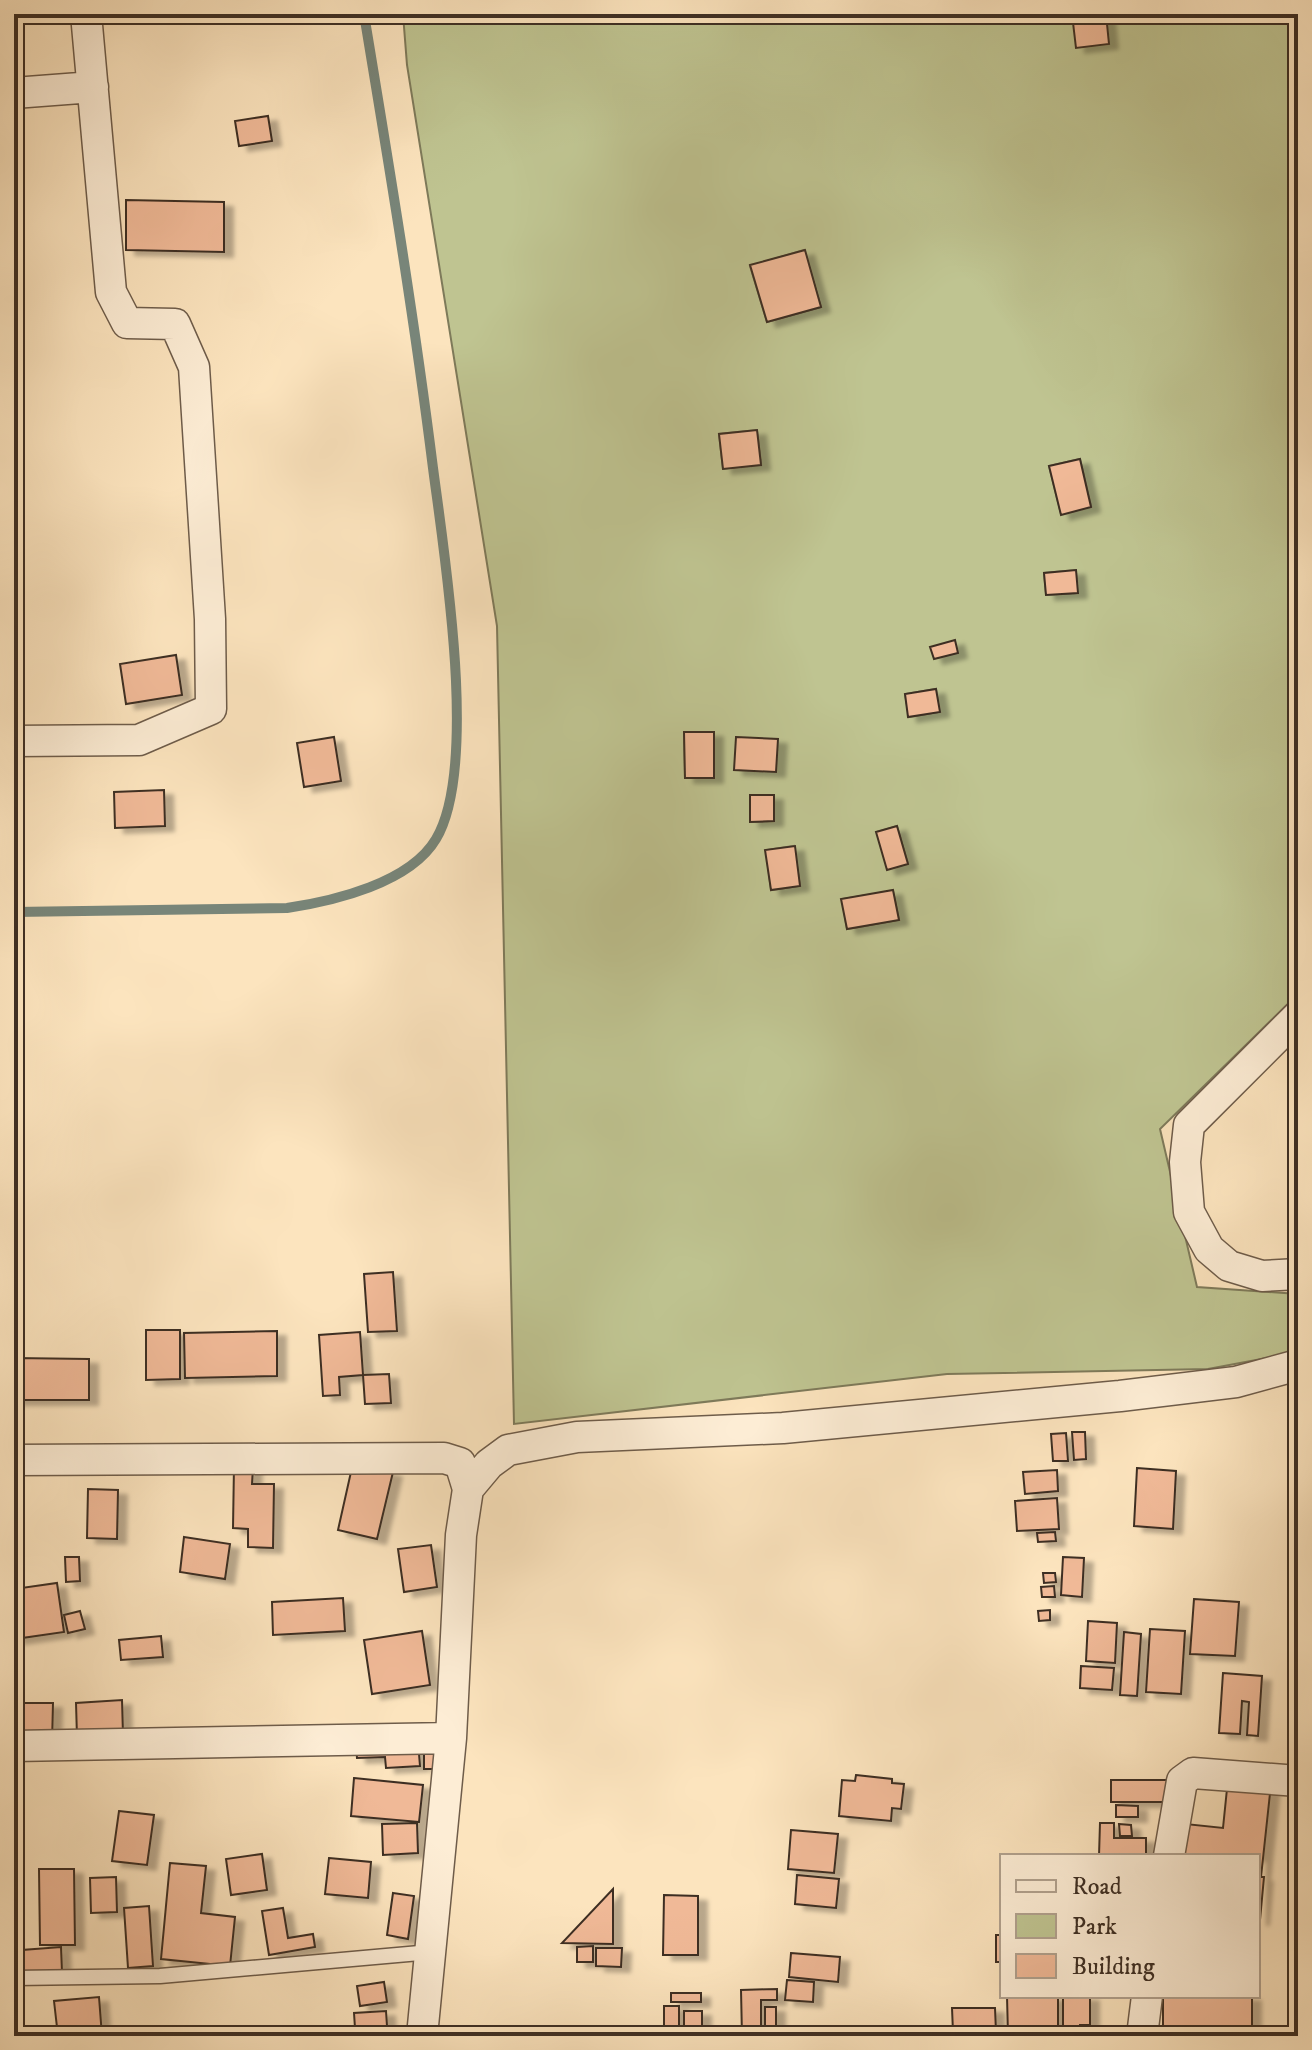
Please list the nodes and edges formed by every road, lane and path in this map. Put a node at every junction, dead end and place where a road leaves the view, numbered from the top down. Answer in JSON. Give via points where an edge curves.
{"nodes":[{"id":1,"x":86,"y":14,"type":"edge"},
{"id":2,"x":93,"y":87,"type":"junction"},
{"id":3,"x":14,"y":93,"type":"edge"},
{"id":4,"x":14,"y":741,"type":"edge"},
{"id":5,"x":1298,"y":1016,"type":"edge"},
{"id":6,"x":1298,"y":1274,"type":"edge"},
{"id":7,"x":1298,"y":1365,"type":"edge"},
{"id":8,"x":476,"y":1454,"type":"junction"},
{"id":9,"x":14,"y":1460,"type":"edge"},
{"id":10,"x":468,"y":1489,"type":"junction"},
{"id":11,"x":451,"y":1738,"type":"junction"},
{"id":12,"x":14,"y":1746,"type":"edge"},
{"id":13,"x":1298,"y":1781,"type":"edge"},
{"id":14,"x":1169,"y":1854,"type":"edge"},
{"id":15,"x":431,"y":1952,"type":"junction"},
{"id":16,"x":14,"y":1978,"type":"edge"},
{"id":17,"x":1147,"y":1998,"type":"edge"},
{"id":18,"x":422,"y":2036,"type":"edge"},
{"id":19,"x":1142,"y":2036,"type":"edge"}],
"edges":[{"from":1,"to":2,"type":"street"},
{"from":2,"to":3,"type":"street"},
{"from":2,"to":4,"type":"street","via":[[111,292],[127,323],[175,324],[194,367],[211,709],[139,740]]},
{"from":5,"to":6,"type":"street","via":[[1189,1125],[1185,1162],[1189,1212],[1209,1249],[1229,1266],[1262,1276]]},
{"from":7,"to":8,"type":"street","via":[[1236,1382],[1120,1396],[783,1428],[577,1437]]},
{"from":8,"to":9,"type":"street"},
{"from":8,"to":10,"type":"street","via":[[477,1475]]},
{"from":8,"to":10,"type":"street","via":[[460,1463]]},
{"from":10,"to":11,"type":"street"},
{"from":11,"to":12,"type":"street"},
{"from":11,"to":15,"type":"street"},
{"from":13,"to":14,"type":"street","via":[[1193,1773],[1182,1781]]},
{"from":15,"to":16,"type":"lane","via":[[160,1976]]},
{"from":15,"to":18,"type":"street"},
{"from":17,"to":19,"type":"street"}]}
